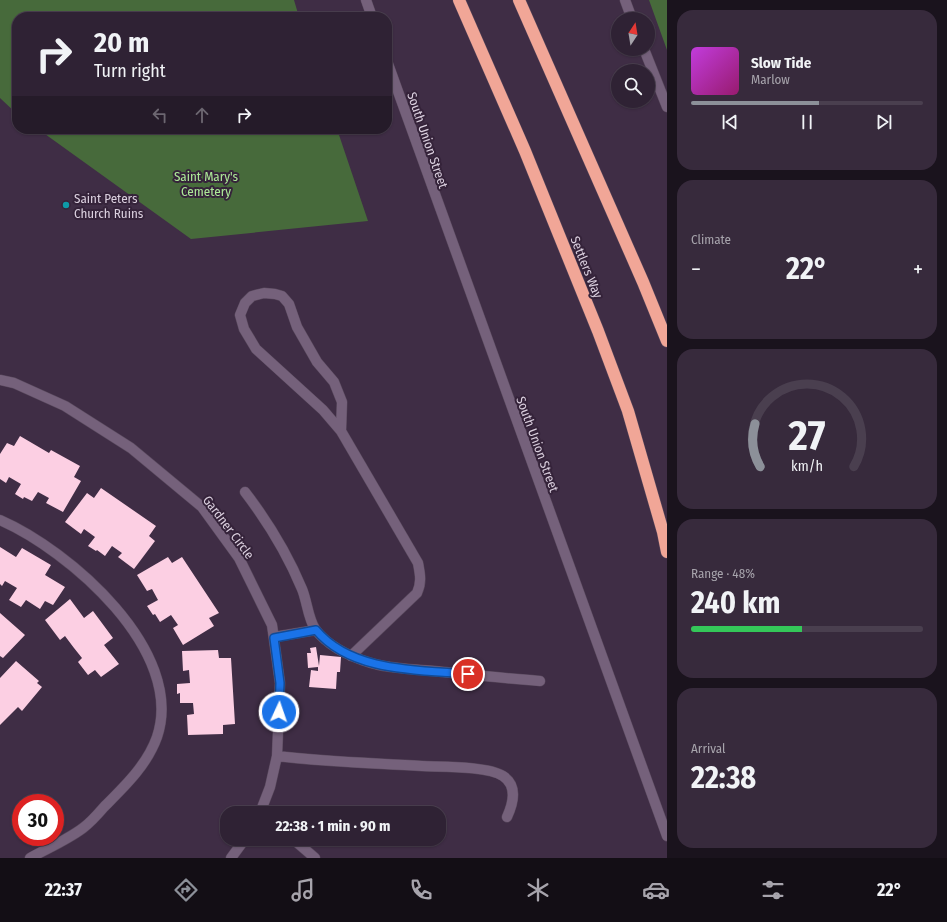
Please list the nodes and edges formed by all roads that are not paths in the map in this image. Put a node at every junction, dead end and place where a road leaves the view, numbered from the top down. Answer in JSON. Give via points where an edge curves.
{"nodes":[{"id":1,"x":366,"y":0,"type":"edge"},
{"id":2,"x":459,"y":0,"type":"edge"},
{"id":3,"x":519,"y":0,"type":"edge"},
{"id":4,"x":625,"y":0,"type":"edge"},
{"id":5,"x":370,"y":12,"type":"edge"},
{"id":6,"x":629,"y":12,"type":"edge"},
{"id":7,"x":647,"y":56,"type":"edge"},
{"id":8,"x":392,"y":75,"type":"edge"},
{"id":9,"x":667,"y":107,"type":"edge"},
{"id":10,"x":667,"y":341,"type":"edge"},
{"id":11,"x":0,"y":380,"type":"edge"},
{"id":12,"x":341,"y":430,"type":"junction"},
{"id":13,"x":245,"y":492,"type":"dead end"},
{"id":14,"x":0,"y":520,"type":"edge"},
{"id":15,"x":667,"y":552,"type":"edge"},
{"id":16,"x":316,"y":630,"type":"junction"},
{"id":17,"x":274,"y":638,"type":"junction"},
{"id":18,"x":351,"y":656,"type":"junction"},
{"id":19,"x":540,"y":682,"type":"dead end"},
{"id":20,"x":277,"y":756,"type":"junction"},
{"id":21,"x":263,"y":806,"type":"edge"},
{"id":22,"x":507,"y":817,"type":"dead end"},
{"id":23,"x":667,"y":836,"type":"edge"},
{"id":24,"x":240,"y":846,"type":"edge"},
{"id":25,"x":301,"y":846,"type":"edge"},
{"id":26,"x":30,"y":858,"type":"edge"},
{"id":27,"x":231,"y":858,"type":"edge"},
{"id":28,"x":315,"y":858,"type":"edge"}],
"edges":[{"from":1,"to":5,"type":"street"},
{"from":2,"to":15,"type":"highway","name":"Settlers Way","via":[[525,151],[598,331],[628,411]]},
{"from":3,"to":10,"type":"highway"},
{"from":4,"to":6,"type":"street"},
{"from":7,"to":9,"type":"street"},
{"from":8,"to":23,"type":"street","name":"South Union Street"},
{"from":11,"to":17,"type":"street","name":"Gardner Circle","via":[[14,383],[65,406],[131,448],[202,507],[239,558],[272,625]]},
{"from":12,"to":12,"type":"street","via":[[323,410],[256,349],[244,329],[240,316],[245,302],[252,296],[275,294],[282,296],[289,304],[297,328],[317,362],[334,382],[342,402]]},
{"from":12,"to":18,"type":"street","via":[[418,563],[421,577],[421,585],[417,592]]},
{"from":13,"to":16,"type":"street","via":[[271,527],[285,553]]},
{"from":14,"to":26,"type":"street","via":[[58,554],[120,612],[145,650],[161,688],[161,713],[157,736],[148,757],[131,780],[84,828]]},
{"from":16,"to":17,"type":"street"},
{"from":16,"to":18,"type":"street","via":[[334,646]]},
{"from":17,"to":20,"type":"street","name":"Gardner Circle","via":[[280,683]]},
{"from":18,"to":19,"type":"street","via":[[372,663],[410,669]]},
{"from":20,"to":21,"type":"street","name":"Gardner Circle"},
{"from":20,"to":22,"type":"street","via":[[493,772],[508,780],[513,790],[514,798]]},
{"from":24,"to":27,"type":"street"},
{"from":25,"to":28,"type":"street"}]}
